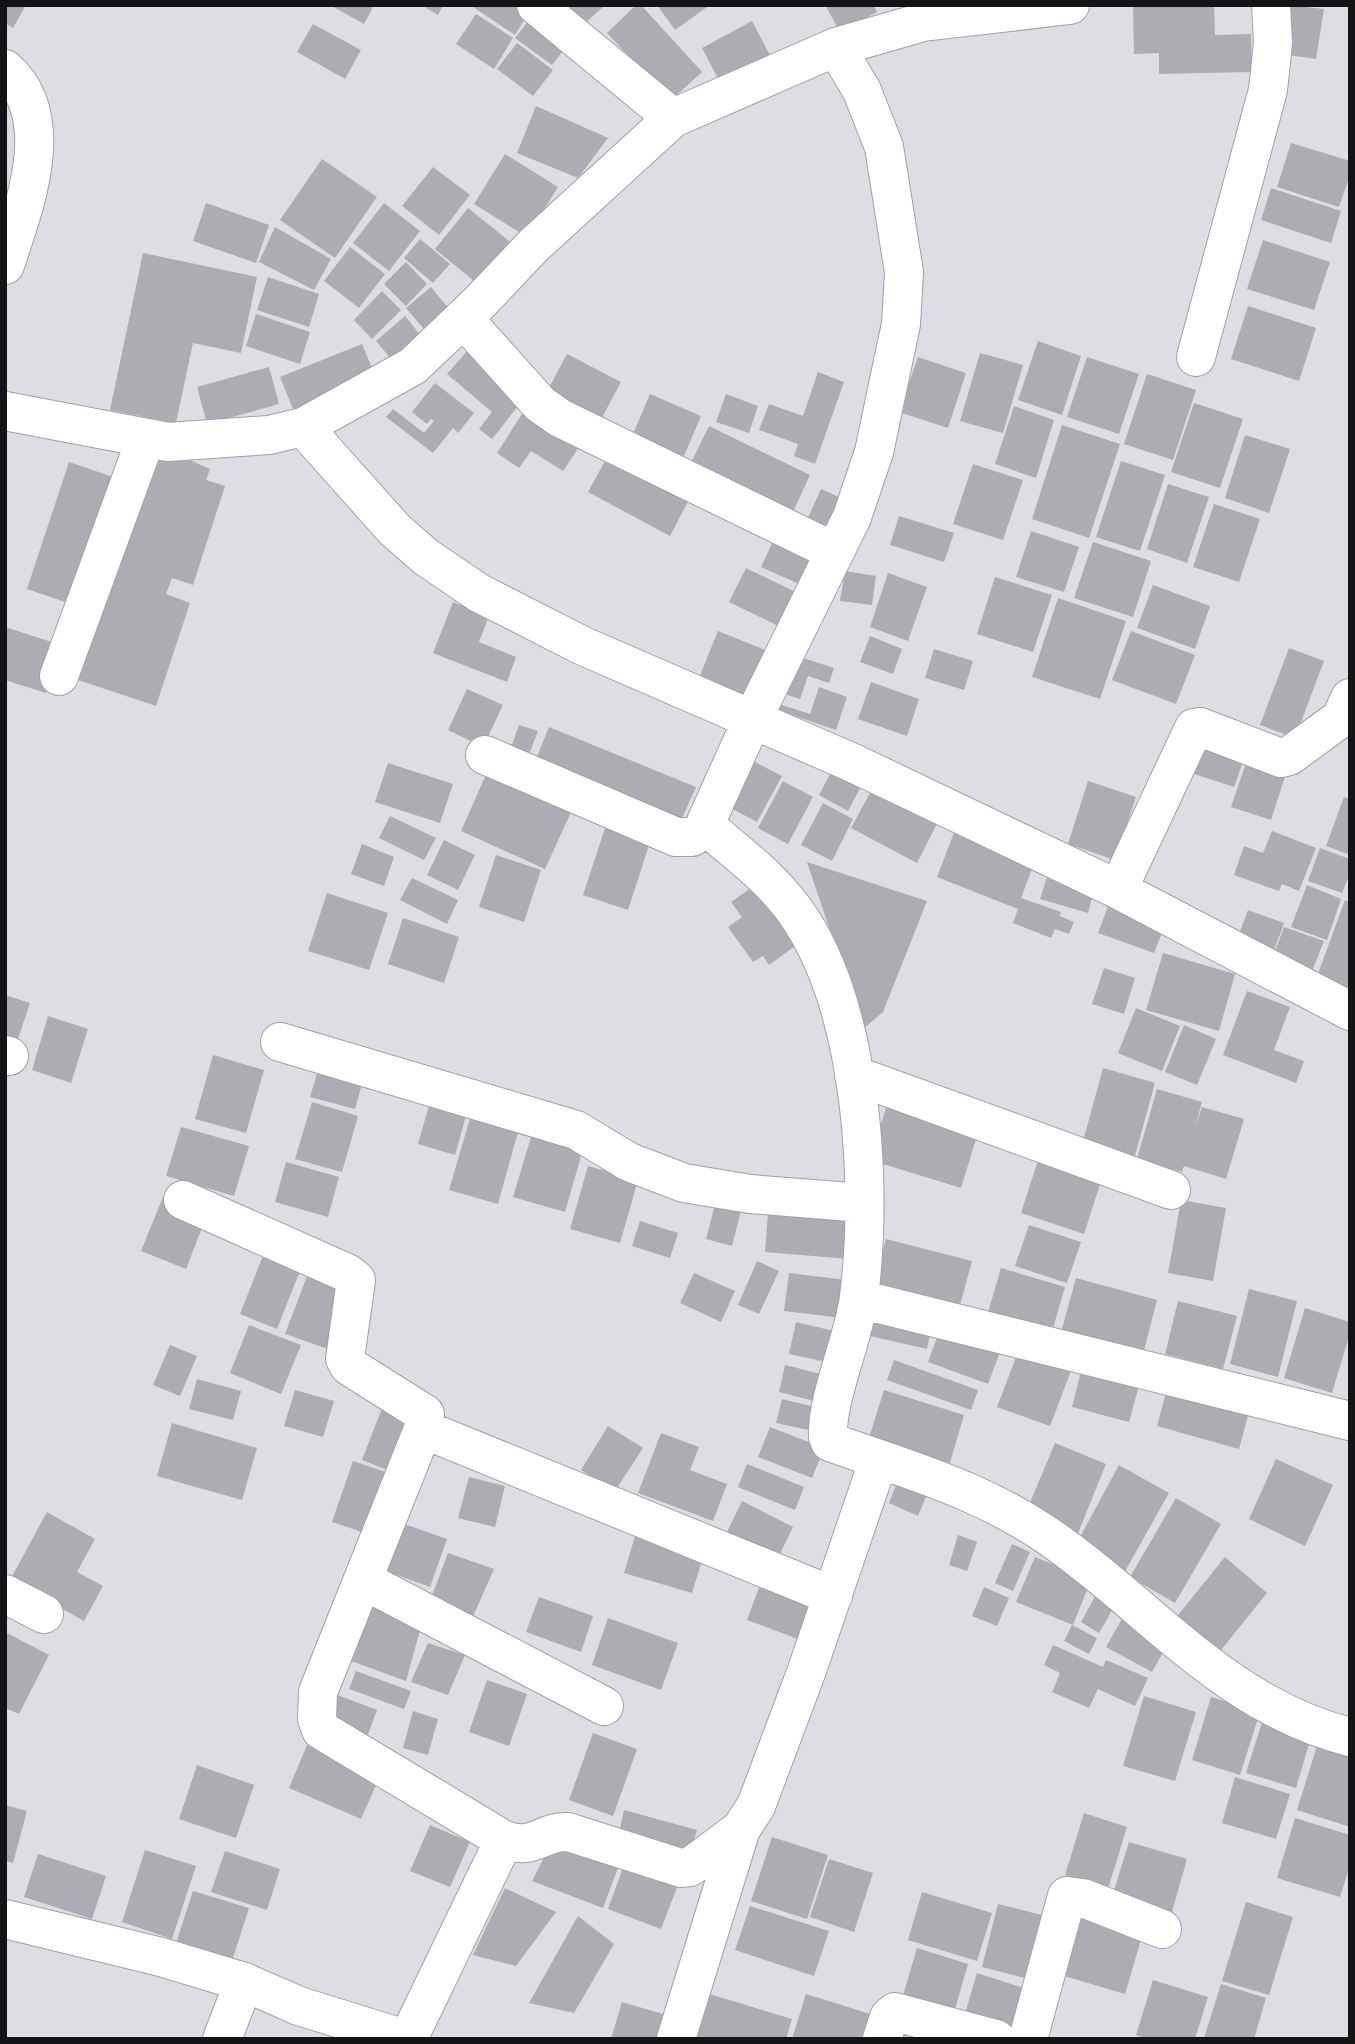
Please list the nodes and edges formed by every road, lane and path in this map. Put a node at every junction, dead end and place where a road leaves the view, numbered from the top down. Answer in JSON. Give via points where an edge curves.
{"nodes":[{"id":1,"x":536,"y":5,"type":"edge"},
{"id":2,"x":1070,"y":5,"type":"edge"},
{"id":3,"x":1270,"y":5,"type":"edge"},
{"id":4,"x":907,"y":17,"type":"edge"},
{"id":5,"x":836,"y":47,"type":"junction"},
{"id":6,"x":5,"y":69,"type":"edge"},
{"id":7,"x":673,"y":118,"type":"junction"},
{"id":8,"x":5,"y":265,"type":"edge"},
{"id":9,"x":463,"y":318,"type":"junction"},
{"id":10,"x":1196,"y":357,"type":"dead end"},
{"id":11,"x":5,"y":411,"type":"edge"},
{"id":12,"x":303,"y":427,"type":"junction"},
{"id":13,"x":146,"y":438,"type":"junction"},
{"id":14,"x":835,"y":552,"type":"junction"},
{"id":15,"x":59,"y":676,"type":"dead end"},
{"id":16,"x":1350,"y":698,"type":"edge"},
{"id":17,"x":752,"y":720,"type":"junction"},
{"id":18,"x":485,"y":755,"type":"dead end"},
{"id":19,"x":707,"y":827,"type":"junction"},
{"id":20,"x":1113,"y":887,"type":"junction"},
{"id":21,"x":1350,"y":1011,"type":"edge"},
{"id":22,"x":281,"y":1042,"type":"dead end"},
{"id":23,"x":854,"y":1075,"type":"junction"},
{"id":24,"x":1171,"y":1190,"type":"dead end"},
{"id":25,"x":183,"y":1200,"type":"dead end"},
{"id":26,"x":864,"y":1203,"type":"junction"},
{"id":27,"x":859,"y":1299,"type":"junction"},
{"id":28,"x":1350,"y":1420,"type":"edge"},
{"id":29,"x":423,"y":1429,"type":"junction"},
{"id":30,"x":879,"y":1459,"type":"junction"},
{"id":31,"x":363,"y":1580,"type":"junction"},
{"id":32,"x":5,"y":1594,"type":"edge"},
{"id":33,"x":833,"y":1596,"type":"junction"},
{"id":34,"x":44,"y":1614,"type":"dead end"},
{"id":35,"x":604,"y":1706,"type":"dead end"},
{"id":36,"x":1350,"y":1737,"type":"edge"},
{"id":37,"x":741,"y":1829,"type":"junction"},
{"id":38,"x":504,"y":1840,"type":"junction"},
{"id":39,"x":5,"y":1919,"type":"edge"},
{"id":40,"x":1162,"y":1929,"type":"dead end"},
{"id":41,"x":244,"y":1982,"type":"junction"},
{"id":42,"x":222,"y":2039,"type":"edge"},
{"id":43,"x":406,"y":2039,"type":"edge"},
{"id":44,"x":676,"y":2039,"type":"edge"},
{"id":45,"x":883,"y":2039,"type":"edge"},
{"id":46,"x":996,"y":2039,"type":"edge"},
{"id":47,"x":1028,"y":2039,"type":"edge"}],
"edges":[{"from":1,"to":7,"type":"street"},
{"from":2,"to":4,"type":"street","via":[[923,22]]},
{"from":3,"to":10,"type":"street","via":[[1273,43],[1268,90]]},
{"from":4,"to":5,"type":"street"},
{"from":5,"to":7,"type":"street"},
{"from":5,"to":14,"type":"street","via":[[862,91],[884,146],[904,272],[901,324],[874,452]]},
{"from":6,"to":8,"type":"street","via":[[24,93],[35,145],[23,210]]},
{"from":7,"to":9,"type":"street","via":[[533,246]]},
{"from":9,"to":12,"type":"street","via":[[413,366]]},
{"from":9,"to":14,"type":"street","via":[[540,404],[559,418]]},
{"from":11,"to":13,"type":"street"},
{"from":12,"to":13,"type":"street","via":[[269,435],[168,442]]},
{"from":12,"to":17,"type":"street","via":[[395,530],[479,593],[583,646]]},
{"from":13,"to":15,"type":"street"},
{"from":14,"to":17,"type":"street"},
{"from":16,"to":20,"type":"street","via":[[1335,723],[1282,758],[1194,728],[1122,881]]},
{"from":17,"to":19,"type":"street","via":[[708,813]]},
{"from":17,"to":20,"type":"street"},
{"from":18,"to":19,"type":"street","via":[[676,838],[692,837]]},
{"from":19,"to":23,"type":"street","via":[[778,888],[801,920],[821,954]]},
{"from":20,"to":21,"type":"street"},
{"from":22,"to":26,"type":"street","via":[[576,1130],[629,1162],[684,1183],[750,1194]]},
{"from":23,"to":24,"type":"street"},
{"from":23,"to":26,"type":"street"},
{"from":25,"to":29,"type":"street","via":[[356,1280],[345,1359],[349,1366],[423,1411]]},
{"from":26,"to":27,"type":"street"},
{"from":27,"to":28,"type":"street"},
{"from":27,"to":30,"type":"street","via":[[828,1437]]},
{"from":29,"to":31,"type":"street"},
{"from":29,"to":33,"type":"street"},
{"from":30,"to":33,"type":"street"},
{"from":30,"to":36,"type":"street","via":[[998,1506],[1048,1536],[1219,1676],[1282,1711]]},
{"from":31,"to":35,"type":"street"},
{"from":31,"to":38,"type":"street","via":[[318,1692],[321,1730]]},
{"from":32,"to":34,"type":"street"},
{"from":33,"to":37,"type":"street","via":[[756,1806]]},
{"from":37,"to":38,"type":"street","via":[[690,1867],[681,1868],[568,1832],[525,1845]]},
{"from":37,"to":44,"type":"street"},
{"from":38,"to":43,"type":"street"},
{"from":39,"to":41,"type":"street"},
{"from":40,"to":47,"type":"street","via":[[1067,1896]]},
{"from":41,"to":42,"type":"street"},
{"from":41,"to":43,"type":"street","via":[[299,2006]]},
{"from":45,"to":46,"type":"street","via":[[895,2012]]}]}
